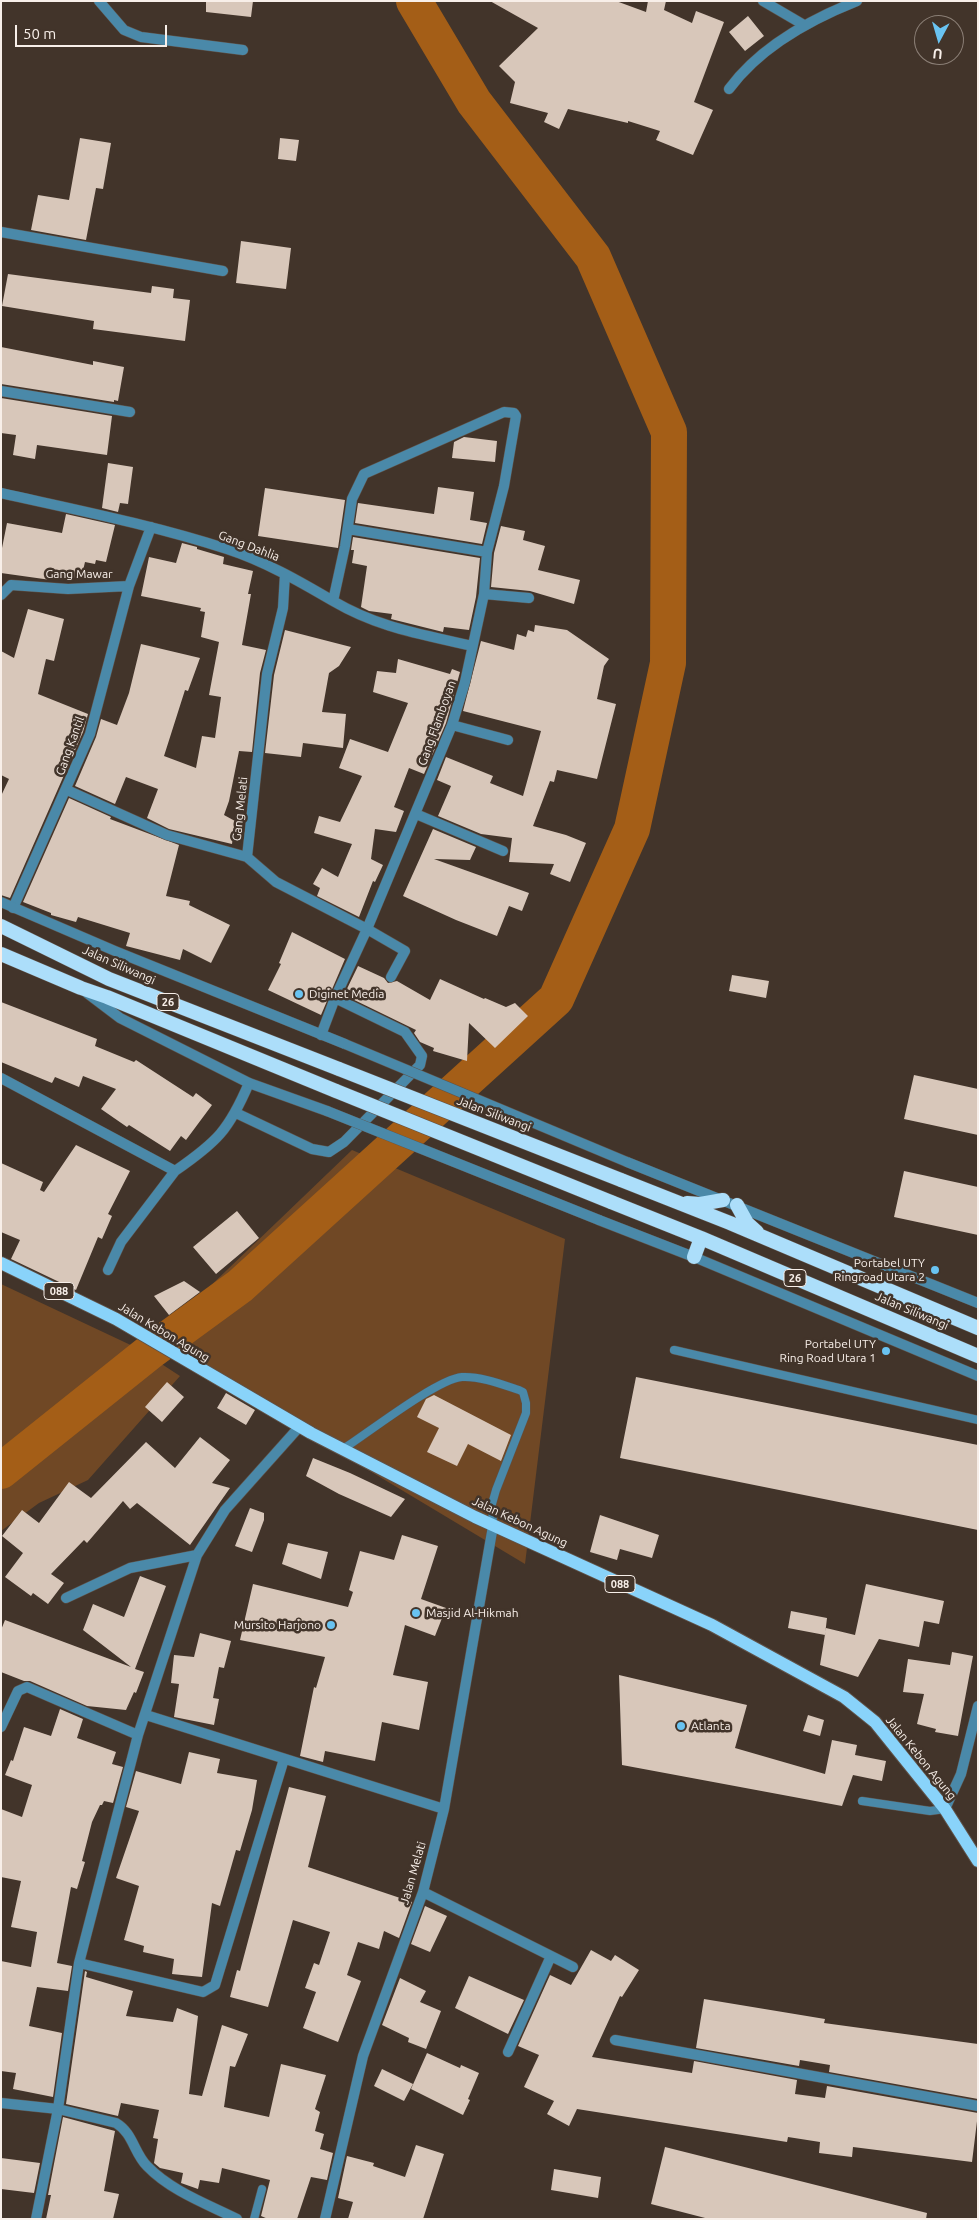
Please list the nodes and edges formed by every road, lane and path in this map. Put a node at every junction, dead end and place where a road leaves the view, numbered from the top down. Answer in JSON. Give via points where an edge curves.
{"nodes":[{"id":1,"x":99,"y":1,"type":"edge"},
{"id":2,"x":763,"y":1,"type":"edge"},
{"id":3,"x":857,"y":1,"type":"edge"},
{"id":4,"x":804,"y":25,"type":"junction"},
{"id":5,"x":243,"y":50,"type":"dead end"},
{"id":6,"x":729,"y":89,"type":"dead end"},
{"id":7,"x":1,"y":232,"type":"edge"},
{"id":8,"x":223,"y":271,"type":"dead end"},
{"id":9,"x":1,"y":391,"type":"edge"},
{"id":10,"x":130,"y":412,"type":"dead end"},
{"id":11,"x":1,"y":493,"type":"edge"},
{"id":12,"x":151,"y":527,"type":"junction"},
{"id":13,"x":348,"y":529,"type":"junction"},
{"id":14,"x":486,"y":552,"type":"junction"},
{"id":15,"x":285,"y":574,"type":"junction"},
{"id":16,"x":6,"y":584,"type":"edge"},
{"id":17,"x":129,"y":586,"type":"junction"},
{"id":18,"x":484,"y":594,"type":"junction"},
{"id":19,"x":1,"y":595,"type":"edge"},
{"id":20,"x":529,"y":598,"type":"dead end"},
{"id":21,"x":333,"y":600,"type":"junction"},
{"id":22,"x":472,"y":646,"type":"junction"},
{"id":23,"x":452,"y":725,"type":"junction"},
{"id":24,"x":508,"y":740,"type":"dead end"},
{"id":25,"x":67,"y":790,"type":"junction"},
{"id":26,"x":416,"y":814,"type":"junction"},
{"id":27,"x":503,"y":851,"type":"dead end"},
{"id":28,"x":247,"y":858,"type":"junction"},
{"id":29,"x":1,"y":902,"type":"edge"},
{"id":30,"x":13,"y":908,"type":"junction"},
{"id":31,"x":1,"y":926,"type":"edge"},
{"id":32,"x":367,"y":929,"type":"junction"},
{"id":33,"x":1,"y":954,"type":"edge"},
{"id":34,"x":391,"y":977,"type":"dead end"},
{"id":35,"x":81,"y":988,"type":"junction"},
{"id":36,"x":335,"y":998,"type":"junction"},
{"id":37,"x":321,"y":1034,"type":"junction"},
{"id":38,"x":1,"y":1078,"type":"edge"},
{"id":39,"x":249,"y":1083,"type":"junction"},
{"id":40,"x":236,"y":1113,"type":"junction"},
{"id":41,"x":176,"y":1171,"type":"junction"},
{"id":42,"x":722,"y":1200,"type":"junction"},
{"id":43,"x":674,"y":1201,"type":"junction"},
{"id":44,"x":737,"y":1205,"type":"junction"},
{"id":45,"x":762,"y":1237,"type":"junction"},
{"id":46,"x":701,"y":1238,"type":"junction"},
{"id":47,"x":694,"y":1257,"type":"junction"},
{"id":48,"x":1,"y":1263,"type":"edge"},
{"id":49,"x":108,"y":1270,"type":"dead end"},
{"id":50,"x":978,"y":1302,"type":"edge"},
{"id":51,"x":978,"y":1328,"type":"edge"},
{"id":52,"x":674,"y":1350,"type":"dead end"},
{"id":53,"x":978,"y":1356,"type":"edge"},
{"id":54,"x":978,"y":1376,"type":"edge"},
{"id":55,"x":978,"y":1420,"type":"edge"},
{"id":56,"x":300,"y":1426,"type":"junction"},
{"id":57,"x":343,"y":1449,"type":"junction"},
{"id":58,"x":493,"y":1526,"type":"junction"},
{"id":59,"x":197,"y":1555,"type":"junction"},
{"id":60,"x":66,"y":1598,"type":"dead end"},
{"id":61,"x":978,"y":1706,"type":"edge"},
{"id":62,"x":146,"y":1715,"type":"junction"},
{"id":63,"x":1,"y":1727,"type":"edge"},
{"id":64,"x":138,"y":1735,"type":"junction"},
{"id":65,"x":284,"y":1759,"type":"junction"},
{"id":66,"x":862,"y":1802,"type":"dead end"},
{"id":67,"x":444,"y":1809,"type":"junction"},
{"id":68,"x":945,"y":1809,"type":"junction"},
{"id":69,"x":978,"y":1861,"type":"edge"},
{"id":70,"x":423,"y":1892,"type":"junction"},
{"id":71,"x":551,"y":1956,"type":"junction"},
{"id":72,"x":80,"y":1962,"type":"junction"},
{"id":73,"x":573,"y":1967,"type":"dead end"},
{"id":74,"x":615,"y":2040,"type":"dead end"},
{"id":75,"x":508,"y":2052,"type":"dead end"},
{"id":76,"x":1,"y":2103,"type":"edge"},
{"id":77,"x":978,"y":2106,"type":"edge"},
{"id":78,"x":58,"y":2109,"type":"junction"},
{"id":79,"x":262,"y":2189,"type":"dead end"},
{"id":80,"x":36,"y":2219,"type":"edge"},
{"id":81,"x":237,"y":2219,"type":"edge"},
{"id":82,"x":254,"y":2219,"type":"edge"},
{"id":83,"x":325,"y":2219,"type":"edge"}],
"edges":[{"from":1,"to":5,"type":"street","via":[[124,30],[141,37]]},
{"from":2,"to":4,"type":"street"},
{"from":3,"to":4,"type":"street"},
{"from":4,"to":6,"type":"street","via":[[744,69]]},
{"from":7,"to":8,"type":"street"},
{"from":9,"to":10,"type":"street"},
{"from":11,"to":12,"type":"street","name":"Gang Dahlia"},
{"from":12,"to":15,"type":"street","name":"Gang Dahlia","via":[[228,549]]},
{"from":12,"to":17,"type":"street","name":"Gang Mawar"},
{"from":13,"to":14,"type":"street"},
{"from":13,"to":14,"type":"street","name":"Gang Flamboyan","via":[[352,499],[364,474],[504,412],[514,413],[504,486]]},
{"from":13,"to":21,"type":"street"},
{"from":14,"to":18,"type":"street","name":"Gang Flamboyan"},
{"from":15,"to":21,"type":"street","name":"Gang Dahlia"},
{"from":15,"to":28,"type":"street","name":"Gang Melati","via":[[282,608],[267,674]]},
{"from":16,"to":17,"type":"street","name":"Gang Mawar","via":[[68,589]]},
{"from":16,"to":19,"type":"street","name":"Gang Mawar"},
{"from":17,"to":25,"type":"street","name":"Gang Kantil","via":[[90,734]]},
{"from":18,"to":20,"type":"street"},
{"from":18,"to":22,"type":"street","name":"Gang Flamboyan"},
{"from":21,"to":22,"type":"street","name":"Gang Dahlia","via":[[383,625]]},
{"from":22,"to":23,"type":"street","name":"Gang Flamboyan"},
{"from":23,"to":24,"type":"street"},
{"from":23,"to":26,"type":"street","name":"Gang Flamboyan"},
{"from":25,"to":28,"type":"street","name":"Gang Melati","via":[[167,835]]},
{"from":25,"to":30,"type":"street","name":"Gang Kantil"},
{"from":26,"to":27,"type":"street"},
{"from":26,"to":32,"type":"street","name":"Gang Flamboyan"},
{"from":28,"to":32,"type":"street","via":[[276,882]]},
{"from":29,"to":30,"type":"street"},
{"from":30,"to":37,"type":"street"},
{"from":31,"to":43,"type":"highway","name":"Jalan Siliwangi","number":"26","bridge":true,"via":[[109,979]]},
{"from":32,"to":34,"type":"street","via":[[404,951]]},
{"from":32,"to":36,"type":"street","name":"Gang Flamboyan"},
{"from":33,"to":35,"type":"highway","name":"Jalan Siliwangi","number":"26"},
{"from":35,"to":39,"type":"street","via":[[120,1018]]},
{"from":35,"to":46,"type":"highway","name":"Jalan Siliwangi","number":"26","bridge":true},
{"from":36,"to":37,"type":"street","name":"Gang Flamboyan"},
{"from":36,"to":40,"type":"street","via":[[406,1032],[422,1056],[420,1064],[344,1142],[330,1152],[312,1149]]},
{"from":37,"to":42,"type":"street","number":"26","bridge":true},
{"from":38,"to":41,"type":"street"},
{"from":39,"to":40,"type":"street"},
{"from":39,"to":47,"type":"street","bridge":true},
{"from":40,"to":41,"type":"street","via":[[228,1128]]},
{"from":41,"to":49,"type":"street","via":[[121,1242]]},
{"from":42,"to":43,"type":"highway","number":"26","via":[[700,1204]]},
{"from":42,"to":44,"type":"street","number":"26"},
{"from":43,"to":45,"type":"highway","name":"Jalan Siliwangi","number":"26"},
{"from":44,"to":45,"type":"highway","number":"26","via":[[747,1223]]},
{"from":44,"to":50,"type":"street"},
{"from":45,"to":51,"type":"highway","name":"Jalan Siliwangi","number":"26"},
{"from":46,"to":47,"type":"highway"},
{"from":46,"to":53,"type":"highway","name":"Jalan Siliwangi","number":"26"},
{"from":47,"to":54,"type":"street"},
{"from":48,"to":56,"type":"main road","name":"Jalan Kebon Agung","number":"088","via":[[116,1319]]},
{"from":52,"to":55,"type":"lane"},
{"from":56,"to":57,"type":"main road","name":"Jalan Kebon Agung","number":"088"},
{"from":56,"to":59,"type":"street","via":[[226,1510]]},
{"from":57,"to":58,"type":"main road","name":"Jalan Kebon Agung","number":"088"},
{"from":57,"to":58,"type":"lane","via":[[442,1382],[462,1377],[523,1392],[526,1413],[496,1490],[492,1504]]},
{"from":58,"to":67,"type":"street","name":"Jalan Melati"},
{"from":58,"to":68,"type":"main road","name":"Jalan Kebon Agung","number":"088","via":[[712,1625],[844,1697],[875,1722]]},
{"from":59,"to":60,"type":"street","via":[[130,1568]]},
{"from":59,"to":62,"type":"street"},
{"from":61,"to":68,"type":"street","via":[[961,1774]]},
{"from":62,"to":64,"type":"street"},
{"from":62,"to":65,"type":"street"},
{"from":63,"to":64,"type":"street","via":[[18,1692],[27,1687]]},
{"from":64,"to":72,"type":"street"},
{"from":65,"to":67,"type":"street"},
{"from":65,"to":72,"type":"street","via":[[215,1985],[203,1992]]},
{"from":66,"to":68,"type":"lane","via":[[930,1811]]},
{"from":67,"to":70,"type":"street","name":"Jalan Melati"},
{"from":68,"to":69,"type":"main road","name":"Jalan Kebon Agung","number":"088"},
{"from":70,"to":71,"type":"street"},
{"from":70,"to":83,"type":"street","name":"Jalan Melati","via":[[363,2056]]},
{"from":71,"to":73,"type":"street"},
{"from":71,"to":75,"type":"street"},
{"from":72,"to":78,"type":"street"},
{"from":74,"to":77,"type":"street"},
{"from":76,"to":78,"type":"street"},
{"from":78,"to":80,"type":"street"},
{"from":78,"to":81,"type":"street","via":[[125,2128],[144,2164],[160,2178]]},
{"from":79,"to":82,"type":"lane"}]}
